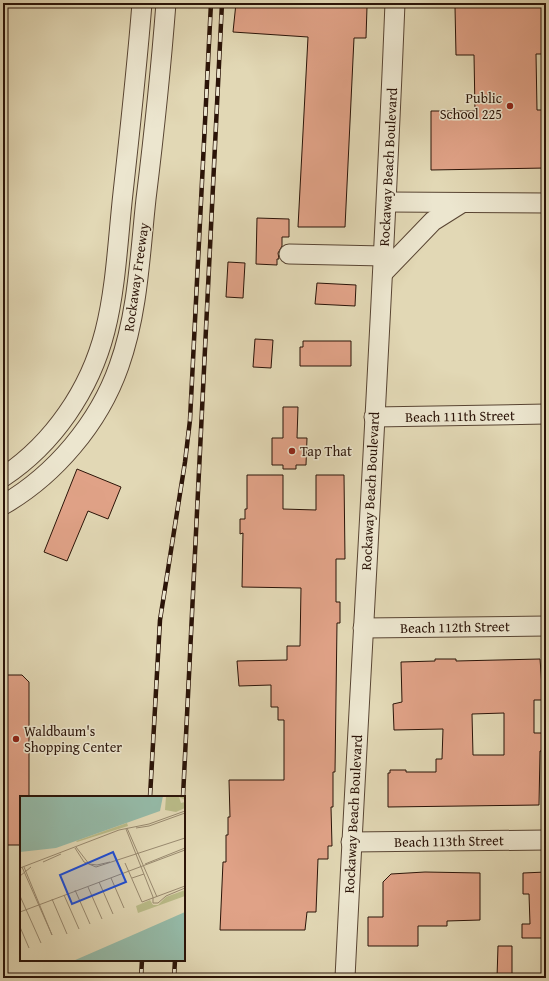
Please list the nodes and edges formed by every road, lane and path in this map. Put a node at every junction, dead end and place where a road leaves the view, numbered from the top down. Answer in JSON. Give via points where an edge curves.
{"nodes":[{"id":1,"x":142,"y":3,"type":"edge"},
{"id":2,"x":166,"y":3,"type":"edge"},
{"id":3,"x":395,"y":3,"type":"edge"},
{"id":4,"x":387,"y":202,"type":"junction"},
{"id":5,"x":546,"y":203,"type":"edge"},
{"id":6,"x":460,"y":204,"type":"junction"},
{"id":7,"x":289,"y":254,"type":"dead end"},
{"id":8,"x":384,"y":265,"type":"junction"},
{"id":9,"x":546,"y":414,"type":"edge"},
{"id":10,"x":374,"y":417,"type":"junction"},
{"id":11,"x":3,"y":477,"type":"edge"},
{"id":12,"x":3,"y":505,"type":"edge"},
{"id":13,"x":546,"y":626,"type":"edge"},
{"id":14,"x":363,"y":628,"type":"junction"},
{"id":15,"x":546,"y":840,"type":"edge"},
{"id":16,"x":351,"y":842,"type":"junction"},
{"id":17,"x":345,"y":978,"type":"edge"}],
"edges":[{"from":1,"to":11,"type":"street","name":"Rockaway Freeway","via":[[130,133],[105,333],[90,374],[65,418],[33,454]]},
{"from":2,"to":12,"type":"street","name":"Rockaway Freeway","via":[[138,268],[130,327],[119,366],[96,412],[74,445],[49,471]]},
{"from":3,"to":4,"type":"street","name":"Rockaway Beach Boulevard"},
{"from":4,"to":6,"type":"street"},
{"from":4,"to":8,"type":"street","name":"Rockaway Beach Boulevard"},
{"from":5,"to":6,"type":"street"},
{"from":6,"to":8,"type":"street","via":[[433,221]]},
{"from":7,"to":8,"type":"street"},
{"from":8,"to":10,"type":"street","name":"Rockaway Beach Boulevard"},
{"from":9,"to":10,"type":"street","name":"Beach 111th Street"},
{"from":10,"to":14,"type":"street","name":"Rockaway Beach Boulevard"},
{"from":13,"to":14,"type":"street","name":"Beach 112th Street"},
{"from":14,"to":16,"type":"street","name":"Rockaway Beach Boulevard"},
{"from":15,"to":16,"type":"street","name":"Beach 113th Street"},
{"from":16,"to":17,"type":"street","name":"Rockaway Beach Boulevard"}]}
